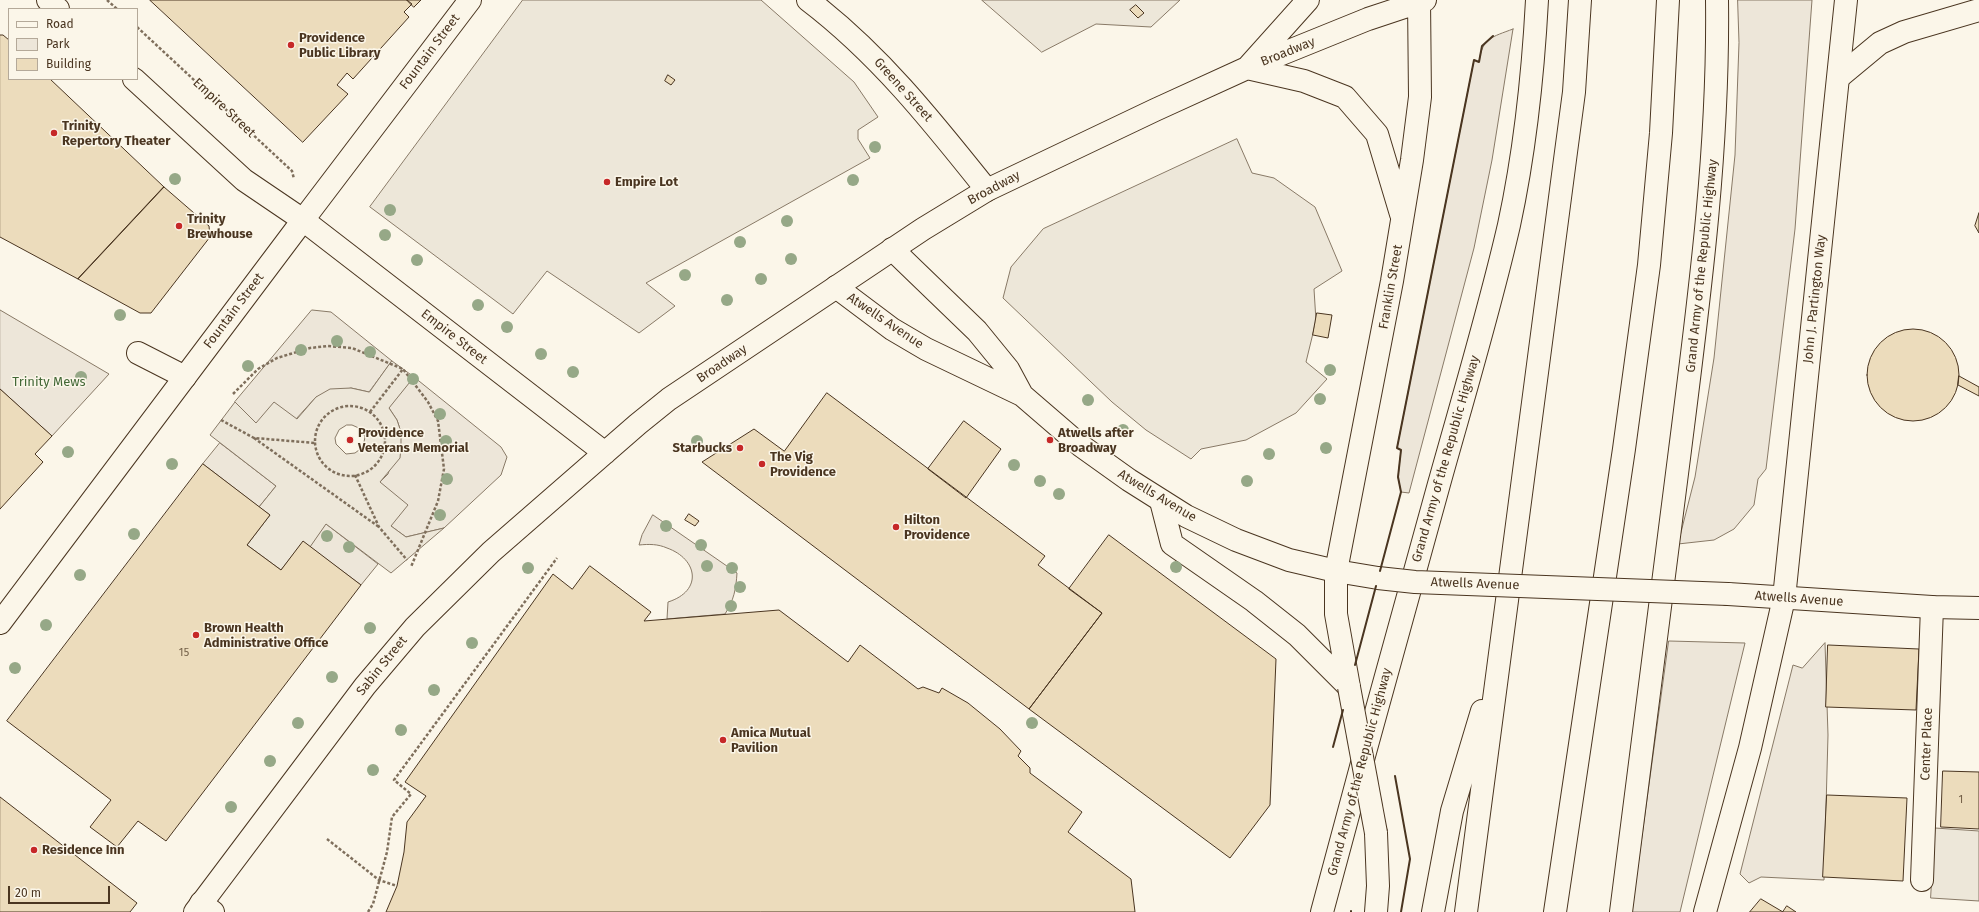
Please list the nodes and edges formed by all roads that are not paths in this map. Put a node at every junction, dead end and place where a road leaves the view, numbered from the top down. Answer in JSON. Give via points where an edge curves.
{"nodes":[{"id":1,"x":48,"y":0,"type":"edge"},
{"id":2,"x":470,"y":0,"type":"edge"},
{"id":3,"x":808,"y":0,"type":"edge"},
{"id":4,"x":1308,"y":0,"type":"edge"},
{"id":5,"x":1537,"y":0,"type":"edge"},
{"id":6,"x":1580,"y":0,"type":"edge"},
{"id":7,"x":1668,"y":0,"type":"edge"},
{"id":8,"x":1717,"y":0,"type":"edge"},
{"id":9,"x":1846,"y":0,"type":"edge"},
{"id":10,"x":1963,"y":0,"type":"edge"},
{"id":11,"x":1421,"y":1,"type":"edge"},
{"id":12,"x":57,"y":8,"type":"edge"},
{"id":13,"x":1979,"y":9,"type":"edge"},
{"id":14,"x":1247,"y":68,"type":"junction"},
{"id":15,"x":1839,"y":77,"type":"junction"},
{"id":16,"x":135,"y":80,"type":"edge"},
{"id":17,"x":987,"y":190,"type":"junction"},
{"id":18,"x":303,"y":220,"type":"junction"},
{"id":19,"x":1402,"y":220,"type":"junction"},
{"id":20,"x":892,"y":249,"type":"junction"},
{"id":21,"x":836,"y":287,"type":"junction"},
{"id":22,"x":138,"y":353,"type":"dead end"},
{"id":23,"x":185,"y":377,"type":"junction"},
{"id":24,"x":1022,"y":395,"type":"junction"},
{"id":25,"x":605,"y":453,"type":"junction"},
{"id":26,"x":1161,"y":501,"type":"junction"},
{"id":27,"x":1336,"y":571,"type":"junction"},
{"id":28,"x":1784,"y":598,"type":"junction"},
{"id":29,"x":1932,"y":607,"type":"junction"},
{"id":30,"x":1979,"y":608,"type":"edge"},
{"id":31,"x":0,"y":623,"type":"edge"},
{"id":32,"x":1500,"y":649,"type":"junction"},
{"id":33,"x":1349,"y":687,"type":"junction"},
{"id":34,"x":1922,"y":880,"type":"dead end"},
{"id":35,"x":203,"y":909,"type":"edge"},
{"id":36,"x":1322,"y":912,"type":"edge"},
{"id":37,"x":1376,"y":912,"type":"edge"},
{"id":38,"x":1434,"y":912,"type":"edge"},
{"id":39,"x":1466,"y":912,"type":"edge"},
{"id":40,"x":1555,"y":912,"type":"edge"},
{"id":41,"x":1621,"y":912,"type":"edge"},
{"id":42,"x":1705,"y":912,"type":"edge"}],
"edges":[{"from":1,"to":12,"type":"main road"},
{"from":2,"to":18,"type":"main road","name":"Fountain Street"},
{"from":3,"to":17,"type":"main road","name":"Greene Street","via":[[857,41],[907,91]]},
{"from":4,"to":14,"type":"main road"},
{"from":5,"to":36,"type":"main road","name":"Grand Army of the Republic Highway","via":[[1523,141],[1509,223]]},
{"from":6,"to":32,"type":"main road","via":[[1566,152]]},
{"from":7,"to":40,"type":"main road","via":[[1661,133],[1647,280]]},
{"from":8,"to":41,"type":"main road","name":"Grand Army of the Republic Highway","via":[[1714,144],[1705,252]]},
{"from":9,"to":15,"type":"main road","name":"John J. Partington Way"},
{"from":10,"to":13,"type":"main road"},
{"from":11,"to":14,"type":"main road","name":"Broadway","via":[[1368,19]]},
{"from":11,"to":19,"type":"main road","name":"Franklin Street","via":[[1420,97]]},
{"from":13,"to":15,"type":"main road","via":[[1904,32],[1880,43]]},
{"from":14,"to":17,"type":"main road","name":"Broadway"},
{"from":14,"to":19,"type":"main road","via":[[1304,81],[1345,97],[1377,134]]},
{"from":15,"to":28,"type":"main road","name":"John J. Partington Way"},
{"from":16,"to":18,"type":"main road","name":"Empire Street","via":[[244,180]]},
{"from":17,"to":20,"type":"main road","name":"Broadway"},
{"from":18,"to":23,"type":"main road","name":"Fountain Street"},
{"from":18,"to":25,"type":"main road","name":"Empire Street"},
{"from":19,"to":27,"type":"main road","name":"Franklin Street"},
{"from":20,"to":21,"type":"main road","name":"Broadway"},
{"from":20,"to":24,"type":"main road","name":"Atwells Avenue","via":[[977,331],[1008,369]]},
{"from":21,"to":24,"type":"main road","name":"Atwells Avenue","via":[[926,349]]},
{"from":21,"to":25,"type":"main road","name":"Broadway","via":[[669,399]]},
{"from":22,"to":23,"type":"main road"},
{"from":23,"to":31,"type":"main road","name":"Fountain Street"},
{"from":24,"to":26,"type":"main road","name":"Atwells Avenue","via":[[1080,445]]},
{"from":25,"to":35,"type":"main road","name":"Sabin Street","via":[[491,552],[415,627],[365,686]]},
{"from":26,"to":27,"type":"main road","name":"Atwells Avenue","via":[[1236,540],[1289,560]]},
{"from":26,"to":33,"type":"main road","via":[[1172,544],[1298,635]]},
{"from":27,"to":28,"type":"main road","name":"Atwells Avenue","bridge":true,"via":[[1415,582]]},
{"from":27,"to":33,"type":"main road","name":"Franklin Street","via":[[1336,614]]},
{"from":28,"to":29,"type":"main road","name":"Atwells Avenue"},
{"from":28,"to":42,"type":"main road","name":"John J. Partington Way","via":[[1750,748]]},
{"from":29,"to":30,"type":"main road","name":"Atwells Avenue"},
{"from":29,"to":34,"type":"main road","name":"Center Place"},
{"from":32,"to":38,"type":"main road","via":[[1452,811]]},
{"from":32,"to":39,"type":"main road"},
{"from":33,"to":37,"type":"main road","name":"Franklin Street","bridge":true,"via":[[1376,833]]}]}
